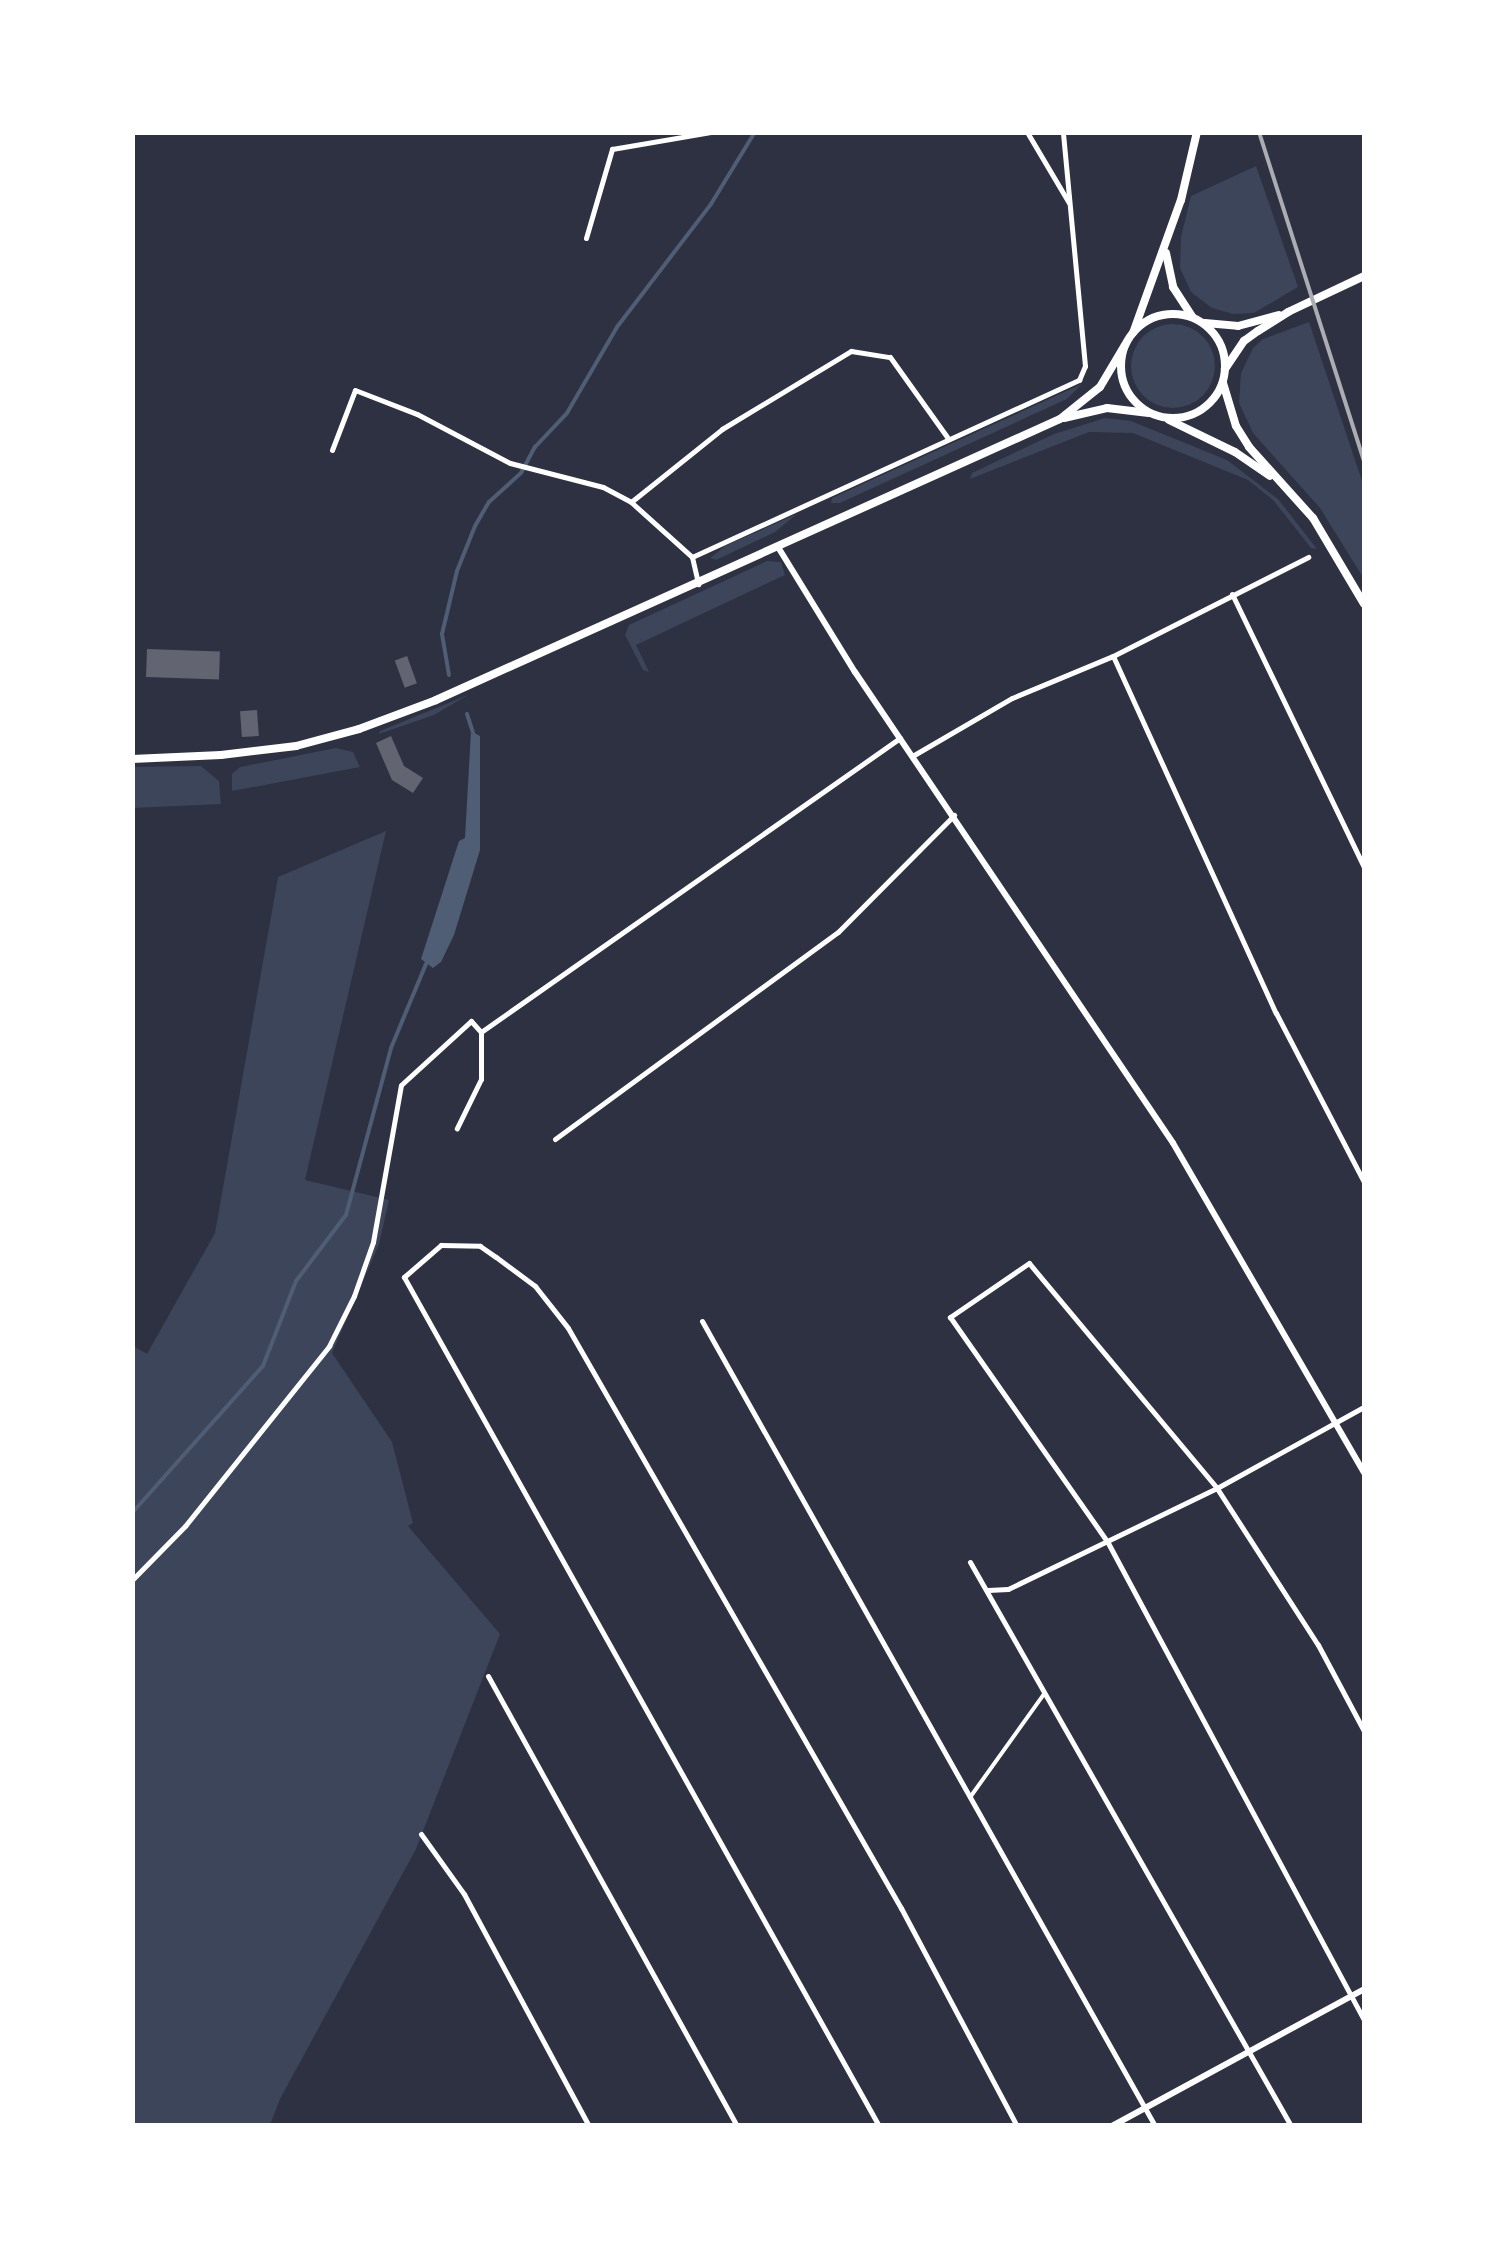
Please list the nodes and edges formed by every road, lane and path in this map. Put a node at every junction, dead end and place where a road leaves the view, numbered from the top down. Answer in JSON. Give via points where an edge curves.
{"nodes":[{"id":1,"x":711,"y":132,"type":"edge"},
{"id":2,"x":1027,"y":132,"type":"edge"},
{"id":3,"x":1063,"y":132,"type":"edge"},
{"id":4,"x":1197,"y":132,"type":"edge"},
{"id":5,"x":1072,"y":209,"type":"junction"},
{"id":6,"x":586,"y":238,"type":"dead end"},
{"id":7,"x":1166,"y":243,"type":"junction"},
{"id":8,"x":1364,"y":276,"type":"edge"},
{"id":9,"x":1288,"y":312,"type":"junction"},
{"id":10,"x":1192,"y":316,"type":"junction"},
{"id":11,"x":1206,"y":323,"type":"junction"},
{"id":12,"x":1132,"y":333,"type":"junction"},
{"id":13,"x":1126,"y":345,"type":"junction"},
{"id":14,"x":1225,"y":369,"type":"junction"},
{"id":15,"x":1223,"y":381,"type":"junction"},
{"id":16,"x":1152,"y":414,"type":"junction"},
{"id":17,"x":1060,"y":419,"type":"junction"},
{"id":18,"x":1165,"y":419,"type":"junction"},
{"id":19,"x":947,"y":437,"type":"junction"},
{"id":20,"x":332,"y":450,"type":"dead end"},
{"id":21,"x":1282,"y":485,"type":"junction"},
{"id":22,"x":631,"y":502,"type":"junction"},
{"id":23,"x":778,"y":548,"type":"junction"},
{"id":24,"x":1308,"y":557,"type":"dead end"},
{"id":25,"x":692,"y":558,"type":"junction"},
{"id":26,"x":698,"y":585,"type":"junction"},
{"id":27,"x":1232,"y":594,"type":"junction"},
{"id":28,"x":1364,"y":604,"type":"edge"},
{"id":29,"x":1113,"y":656,"type":"junction"},
{"id":30,"x":901,"y":738,"type":"junction"},
{"id":31,"x":914,"y":754,"type":"junction"},
{"id":32,"x":132,"y":758,"type":"edge"},
{"id":33,"x":954,"y":815,"type":"junction"},
{"id":34,"x":1364,"y":867,"type":"edge"},
{"id":35,"x":481,"y":1032,"type":"junction"},
{"id":36,"x":458,"y":1128,"type":"dead end"},
{"id":37,"x":554,"y":1139,"type":"dead end"},
{"id":38,"x":1364,"y":1182,"type":"edge"},
{"id":39,"x":702,"y":1320,"type":"dead end"},
{"id":40,"x":1364,"y":1408,"type":"edge"},
{"id":41,"x":1338,"y":1422,"type":"junction"},
{"id":42,"x":1364,"y":1472,"type":"edge"},
{"id":43,"x":1218,"y":1488,"type":"junction"},
{"id":44,"x":1106,"y":1541,"type":"junction"},
{"id":45,"x":970,"y":1562,"type":"dead end"},
{"id":46,"x":132,"y":1580,"type":"edge"},
{"id":47,"x":988,"y":1590,"type":"junction"},
{"id":48,"x":488,"y":1676,"type":"dead end"},
{"id":49,"x":1046,"y":1693,"type":"junction"},
{"id":50,"x":1364,"y":1731,"type":"edge"},
{"id":51,"x":971,"y":1796,"type":"junction"},
{"id":52,"x":422,"y":1834,"type":"dead end"},
{"id":53,"x":1364,"y":1988,"type":"edge"},
{"id":54,"x":1352,"y":1996,"type":"junction"},
{"id":55,"x":1364,"y":2020,"type":"edge"},
{"id":56,"x":1249,"y":2052,"type":"junction"},
{"id":57,"x":1146,"y":2108,"type":"junction"},
{"id":58,"x":589,"y":2126,"type":"edge"},
{"id":59,"x":737,"y":2126,"type":"edge"},
{"id":60,"x":879,"y":2126,"type":"edge"},
{"id":61,"x":1017,"y":2126,"type":"edge"},
{"id":62,"x":1112,"y":2126,"type":"edge"},
{"id":63,"x":1155,"y":2126,"type":"edge"},
{"id":64,"x":1291,"y":2126,"type":"edge"}],
"edges":[{"from":1,"to":6,"type":"street","via":[[612,148]]},
{"from":2,"to":5,"type":"street"},
{"from":3,"to":5,"type":"street"},
{"from":4,"to":7,"type":"main road"},
{"from":5,"to":19,"type":"street","via":[[1085,366],[1079,380]]},
{"from":7,"to":10,"type":"main road","via":[[1173,287]]},
{"from":7,"to":12,"type":"main road"},
{"from":8,"to":9,"type":"main road"},
{"from":9,"to":11,"type":"main road","via":[[1238,326]]},
{"from":9,"to":14,"type":"main road","via":[[1244,342]]},
{"from":10,"to":11,"type":"main road"},
{"from":10,"to":12,"type":"main road","via":[[1160,316]]},
{"from":11,"to":14,"type":"main road"},
{"from":12,"to":13,"type":"main road"},
{"from":13,"to":16,"type":"main road","via":[[1124,384]]},
{"from":13,"to":17,"type":"main road","via":[[1100,387]]},
{"from":14,"to":15,"type":"main road"},
{"from":15,"to":18,"type":"main road","via":[[1206,407]]},
{"from":15,"to":21,"type":"main road","via":[[1236,426]]},
{"from":16,"to":17,"type":"main road","via":[[1107,408]]},
{"from":16,"to":18,"type":"main road"},
{"from":17,"to":23,"type":"main road"},
{"from":18,"to":21,"type":"main road","via":[[1235,452]]},
{"from":19,"to":22,"type":"street","via":[[890,357],[852,351],[722,428]]},
{"from":19,"to":25,"type":"street"},
{"from":20,"to":22,"type":"street","via":[[355,390],[517,465],[603,487]]},
{"from":21,"to":28,"type":"main road","via":[[1329,540]]},
{"from":22,"to":25,"type":"street"},
{"from":23,"to":26,"type":"main road"},
{"from":23,"to":30,"type":"street"},
{"from":24,"to":27,"type":"street"},
{"from":25,"to":26,"type":"street"},
{"from":26,"to":32,"type":"main road","via":[[436,700],[332,738],[260,752]]},
{"from":27,"to":29,"type":"street"},
{"from":27,"to":34,"type":"street"},
{"from":29,"to":31,"type":"street","via":[[1012,698]]},
{"from":29,"to":38,"type":"street","via":[[1276,1012]]},
{"from":30,"to":31,"type":"street"},
{"from":30,"to":35,"type":"street"},
{"from":31,"to":33,"type":"street"},
{"from":33,"to":37,"type":"street","via":[[838,932]]},
{"from":33,"to":41,"type":"street","via":[[1173,1143]]},
{"from":35,"to":36,"type":"street","via":[[481,1079]]},
{"from":35,"to":46,"type":"street","via":[[471,1021],[401,1085],[373,1242],[329,1346],[185,1526]]},
{"from":39,"to":51,"type":"street"},
{"from":40,"to":41,"type":"street"},
{"from":41,"to":42,"type":"street"},
{"from":41,"to":43,"type":"street"},
{"from":43,"to":44,"type":"street"},
{"from":43,"to":44,"type":"street","via":[[1028,1263],[950,1317]]},
{"from":43,"to":50,"type":"street"},
{"from":44,"to":47,"type":"street","via":[[1008,1589]]},
{"from":44,"to":54,"type":"street"},
{"from":45,"to":47,"type":"street"},
{"from":47,"to":49,"type":"street"},
{"from":48,"to":59,"type":"street"},
{"from":49,"to":51,"type":"street"},
{"from":49,"to":56,"type":"street"},
{"from":51,"to":57,"type":"street"},
{"from":52,"to":58,"type":"street","via":[[464,1894]]},
{"from":53,"to":54,"type":"street"},
{"from":54,"to":55,"type":"street"},
{"from":54,"to":56,"type":"street"},
{"from":56,"to":57,"type":"street"},
{"from":56,"to":64,"type":"street"},
{"from":57,"to":62,"type":"street"},
{"from":57,"to":63,"type":"street"},
{"from":60,"to":61,"type":"street","via":[[404,1277],[441,1245],[480,1246],[535,1286],[568,1328],[908,1920]]}]}
